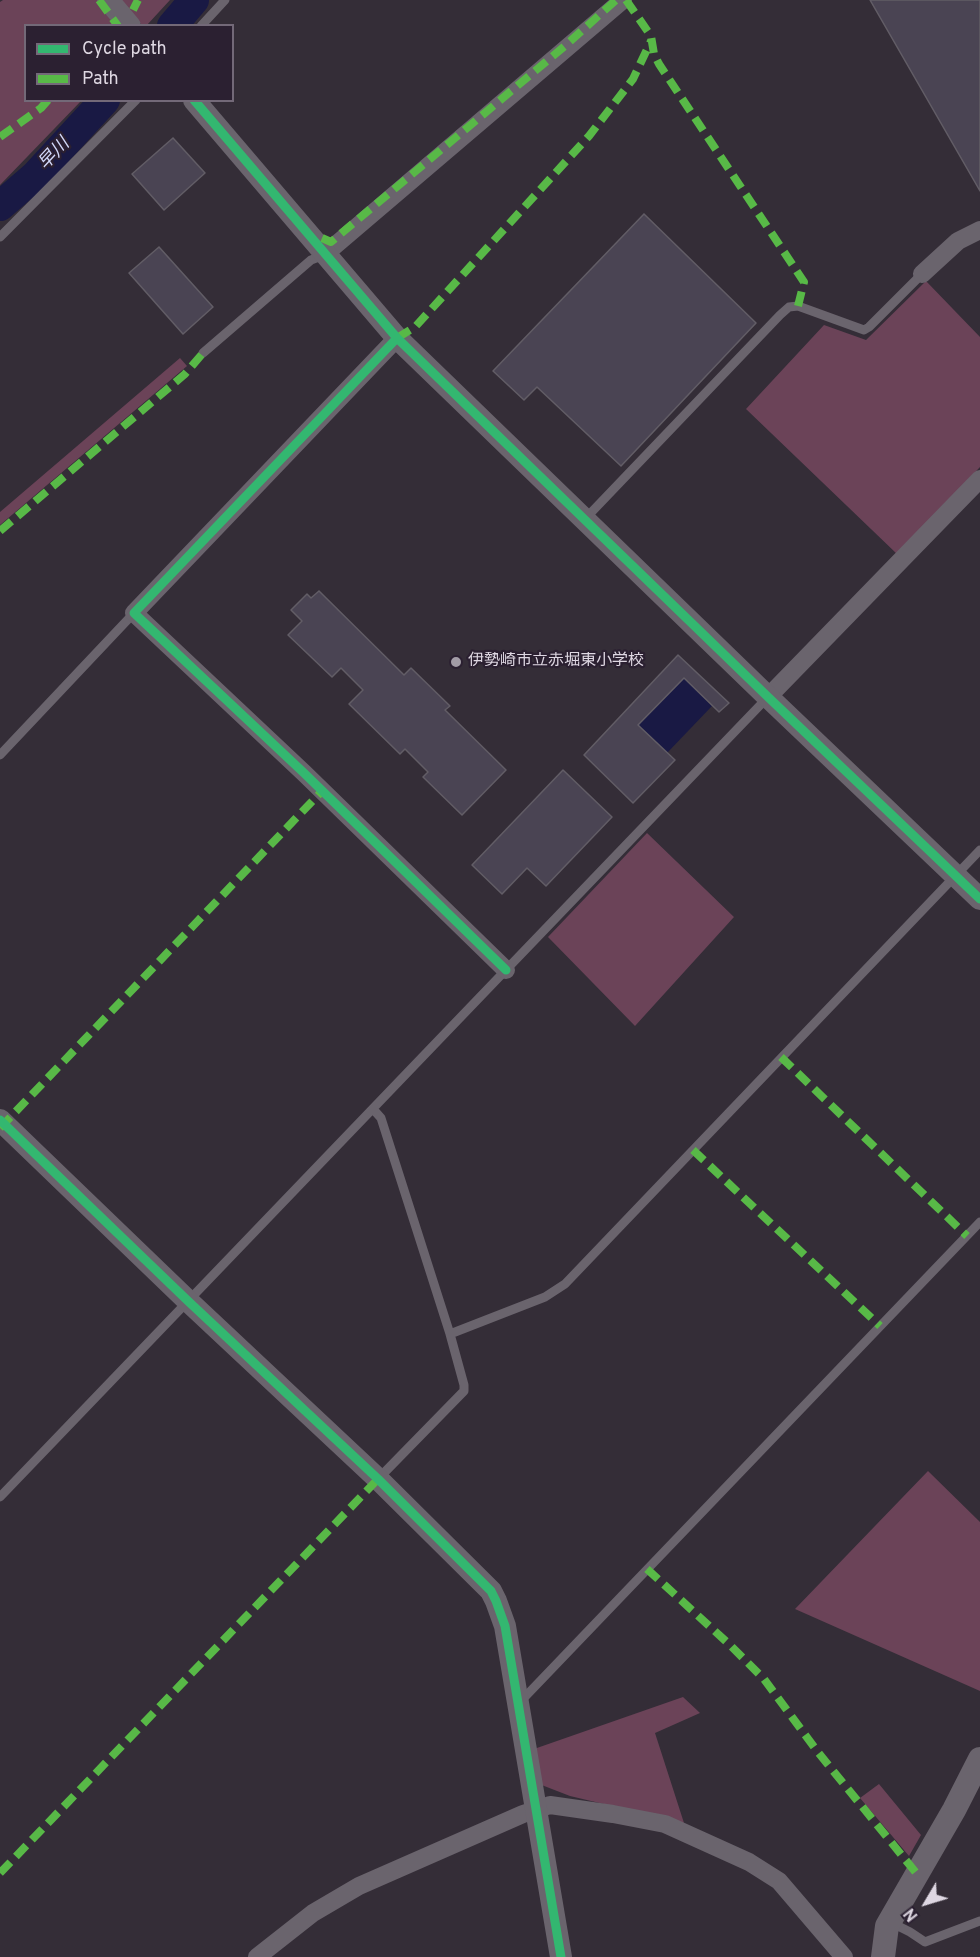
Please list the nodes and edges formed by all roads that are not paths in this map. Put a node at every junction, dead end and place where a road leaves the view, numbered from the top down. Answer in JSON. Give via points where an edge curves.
{"nodes":[{"id":1,"x":108,"y":0,"type":"edge"},
{"id":2,"x":225,"y":0,"type":"edge"},
{"id":3,"x":623,"y":0,"type":"edge"},
{"id":4,"x":128,"y":24,"type":"edge"},
{"id":5,"x":203,"y":24,"type":"edge"},
{"id":6,"x":134,"y":102,"type":"edge"},
{"id":7,"x":196,"y":102,"type":"edge"},
{"id":8,"x":980,"y":230,"type":"edge"},
{"id":9,"x":0,"y":237,"type":"edge"},
{"id":10,"x":325,"y":254,"type":"junction"},
{"id":11,"x":922,"y":274,"type":"joint"},
{"id":12,"x":397,"y":338,"type":"junction"},
{"id":13,"x":203,"y":353,"type":"dead end"},
{"id":14,"x":980,"y":478,"type":"edge"},
{"id":15,"x":584,"y":520,"type":"junction"},
{"id":16,"x":134,"y":613,"type":"junction"},
{"id":17,"x":768,"y":697,"type":"junction"},
{"id":18,"x":0,"y":755,"type":"edge"},
{"id":19,"x":980,"y":850,"type":"edge"},
{"id":20,"x":955,"y":875,"type":"junction"},
{"id":21,"x":980,"y":899,"type":"edge"},
{"id":22,"x":506,"y":970,"type":"junction"},
{"id":23,"x":373,"y":1108,"type":"junction"},
{"id":24,"x":0,"y":1120,"type":"edge"},
{"id":25,"x":980,"y":1222,"type":"edge"},
{"id":26,"x":972,"y":1231,"type":"junction"},
{"id":27,"x":980,"y":1239,"type":"edge"},
{"id":28,"x":188,"y":1301,"type":"junction"},
{"id":29,"x":450,"y":1334,"type":"junction"},
{"id":30,"x":378,"y":1479,"type":"junction"},
{"id":31,"x":0,"y":1497,"type":"edge"},
{"id":32,"x":519,"y":1703,"type":"junction"},
{"id":33,"x":980,"y":1759,"type":"edge"},
{"id":34,"x":537,"y":1810,"type":"junction"},
{"id":35,"x":980,"y":1921,"type":"edge"},
{"id":36,"x":887,"y":1926,"type":"junction"},
{"id":37,"x":257,"y":1957,"type":"edge"},
{"id":38,"x":561,"y":1957,"type":"edge"},
{"id":39,"x":844,"y":1957,"type":"edge"},
{"id":40,"x":883,"y":1957,"type":"edge"}],
"edges":[{"from":1,"to":4,"type":"street"},
{"from":2,"to":5,"type":"lane"},
{"from":3,"to":10,"type":"street"},
{"from":6,"to":9,"type":"lane"},
{"from":7,"to":10,"type":"street"},
{"from":8,"to":11,"type":"street","via":[[958,241]]},
{"from":10,"to":12,"type":"street"},
{"from":10,"to":13,"type":"lane","via":[[311,260]]},
{"from":11,"to":15,"type":"lane","via":[[864,330],[798,306],[789,307]]},
{"from":12,"to":15,"type":"street"},
{"from":12,"to":16,"type":"street"},
{"from":14,"to":17,"type":"street"},
{"from":15,"to":17,"type":"street"},
{"from":16,"to":18,"type":"lane"},
{"from":16,"to":22,"type":"street"},
{"from":17,"to":20,"type":"street"},
{"from":17,"to":22,"type":"lane"},
{"from":19,"to":20,"type":"lane"},
{"from":20,"to":21,"type":"street"},
{"from":20,"to":29,"type":"lane","via":[[566,1284],[545,1297]]},
{"from":22,"to":23,"type":"lane"},
{"from":23,"to":28,"type":"lane"},
{"from":23,"to":29,"type":"lane","via":[[381,1118]]},
{"from":24,"to":28,"type":"street"},
{"from":25,"to":26,"type":"lane"},
{"from":26,"to":27,"type":"lane"},
{"from":26,"to":32,"type":"lane"},
{"from":28,"to":30,"type":"street"},
{"from":28,"to":31,"type":"lane"},
{"from":29,"to":30,"type":"lane","via":[[464,1391]]},
{"from":30,"to":32,"type":"street","via":[[490,1591],[505,1626]]},
{"from":32,"to":34,"type":"street"},
{"from":33,"to":36,"type":"main road"},
{"from":34,"to":37,"type":"street","via":[[359,1886],[313,1913]]},
{"from":34,"to":38,"type":"street"},
{"from":34,"to":39,"type":"street","via":[[550,1805],[571,1807],[665,1824],[728,1851],[779,1881]]},
{"from":35,"to":36,"type":"lane","via":[[925,1942],[900,1927]]},
{"from":36,"to":40,"type":"main road"}]}
